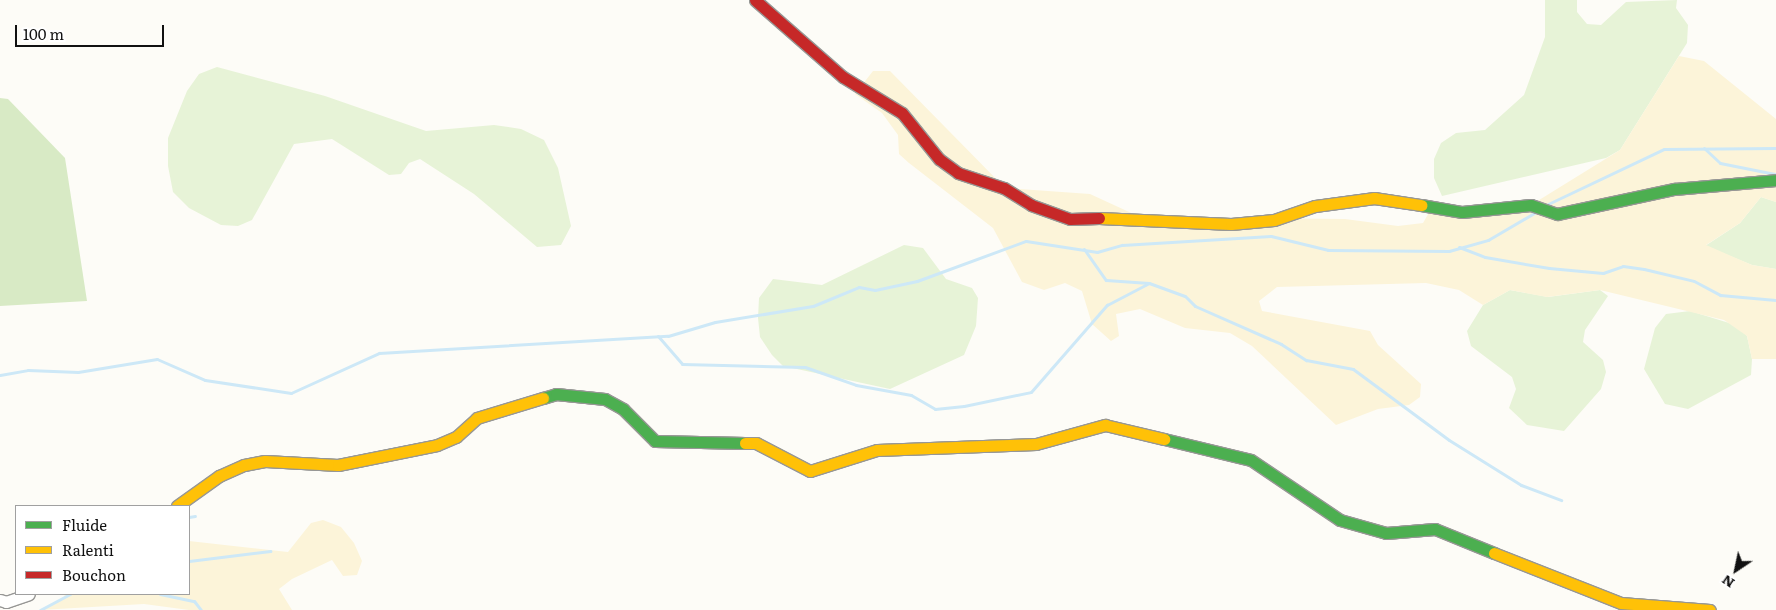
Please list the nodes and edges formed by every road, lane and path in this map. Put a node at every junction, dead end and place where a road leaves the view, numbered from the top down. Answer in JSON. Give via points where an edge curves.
{"nodes":[{"id":1,"x":755,"y":0,"type":"edge"},
{"id":2,"x":1776,"y":180,"type":"edge"},
{"id":3,"x":178,"y":505,"type":"edge"},
{"id":4,"x":26,"y":595,"type":"edge"},
{"id":5,"x":0,"y":600,"type":"edge"},
{"id":6,"x":1710,"y":610,"type":"edge"}],
"edges":[{"from":1,"to":2,"type":"street","via":[[843,77],[902,113],[939,159],[958,173],[1004,188],[1031,205],[1070,219],[1140,217],[1231,224],[1274,220],[1315,206],[1374,198],[1462,212],[1531,205],[1557,214],[1674,189]]},
{"from":3,"to":6,"type":"street","via":[[218,476],[244,465],[265,461],[338,465],[437,445],[456,437],[478,418],[556,394],[605,399],[623,409],[655,441],[756,443],[810,471],[878,450],[1036,444],[1105,425],[1251,460],[1340,520],[1386,534],[1435,528],[1621,603]]},
{"from":4,"to":5,"type":"street","via":[[6,602]]}]}
